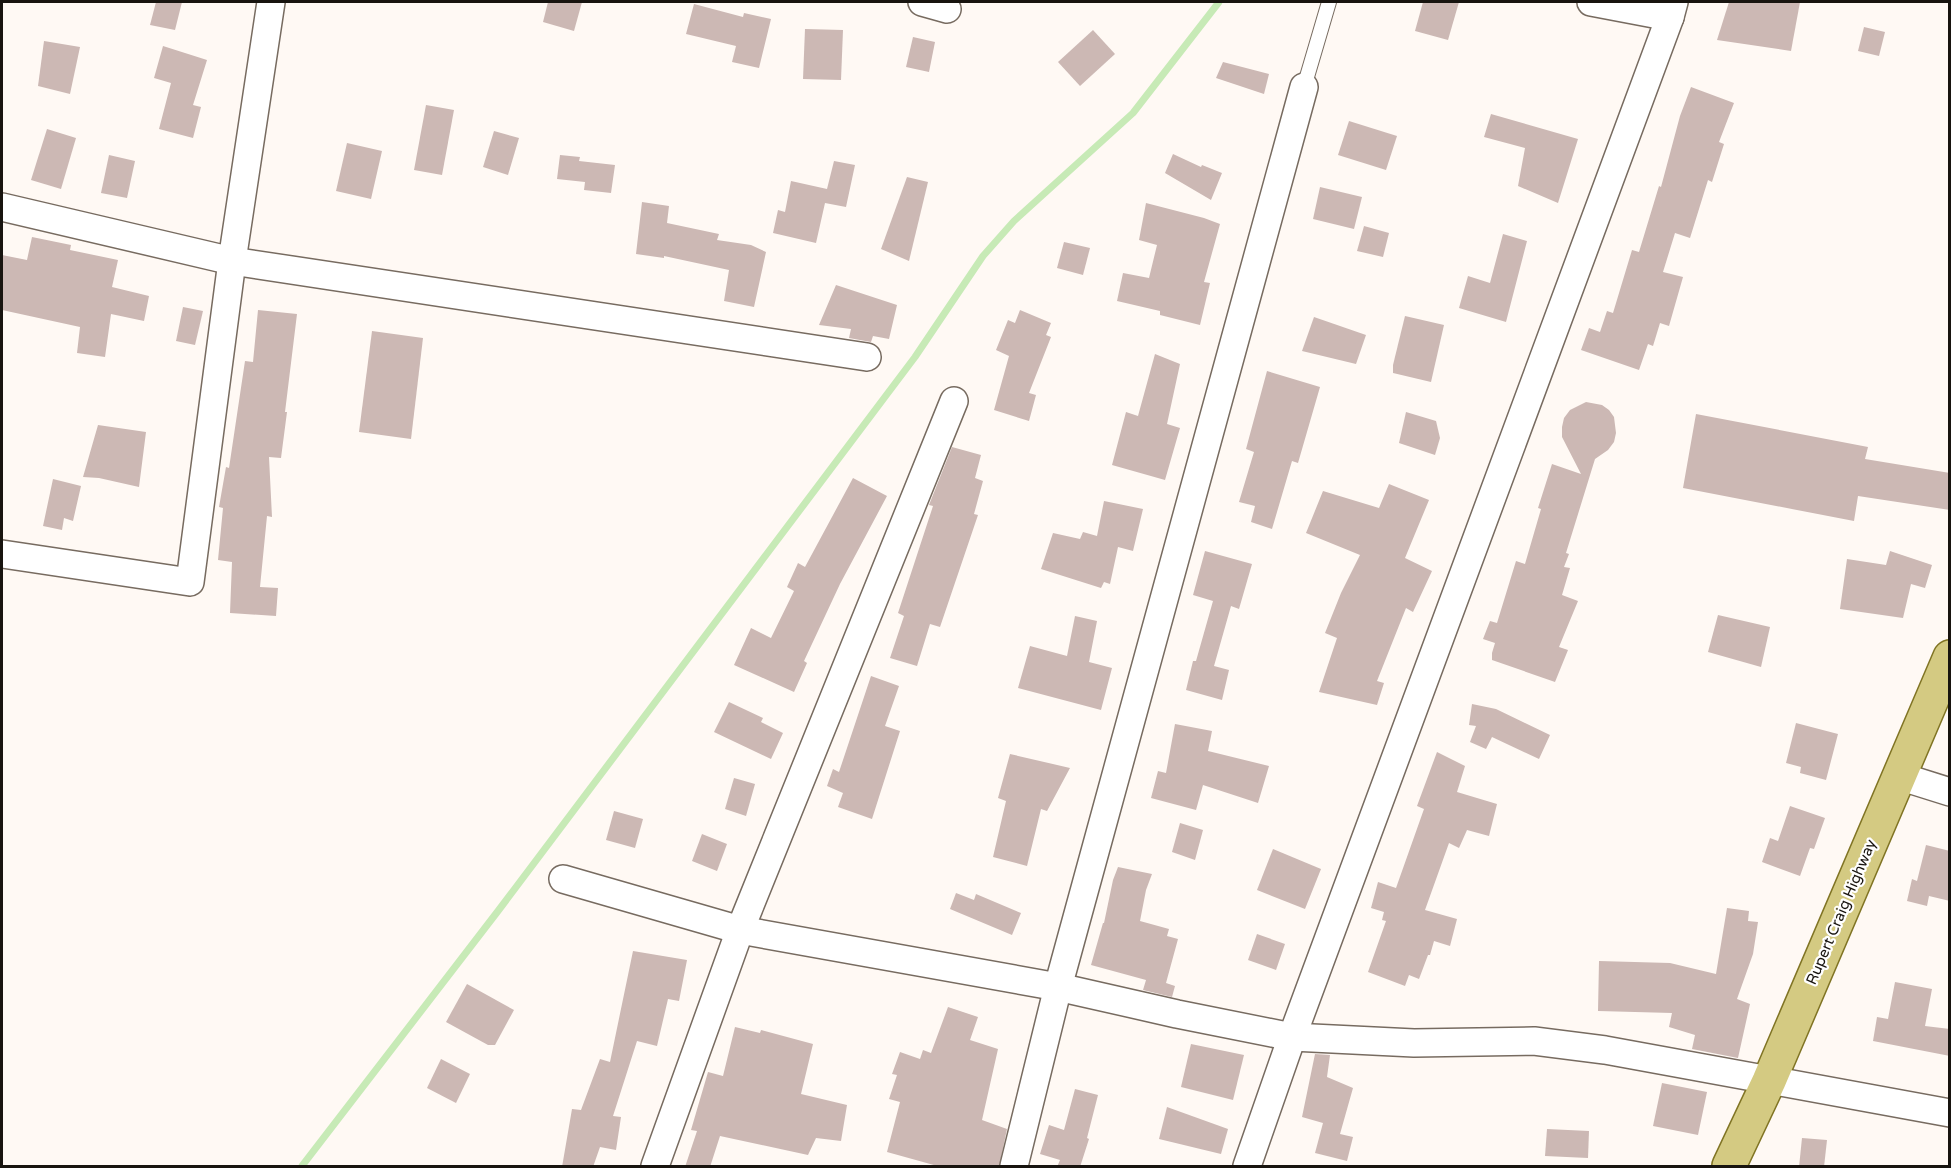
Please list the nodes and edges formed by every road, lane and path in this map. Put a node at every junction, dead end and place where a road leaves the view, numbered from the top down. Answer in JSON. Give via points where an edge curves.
{"nodes":[{"id":1,"x":271,"y":2,"type":"edge"},
{"id":2,"x":922,"y":2,"type":"edge"},
{"id":3,"x":1329,"y":2,"type":"edge"},
{"id":4,"x":1591,"y":2,"type":"edge"},
{"id":5,"x":947,"y":9,"type":"dead end"},
{"id":6,"x":1672,"y":9,"type":"edge"},
{"id":7,"x":1304,"y":87,"type":"joint"},
{"id":8,"x":2,"y":207,"type":"edge"},
{"id":9,"x":232,"y":261,"type":"junction"},
{"id":10,"x":867,"y":357,"type":"dead end"},
{"id":11,"x":954,"y":401,"type":"dead end"},
{"id":12,"x":2,"y":554,"type":"edge"},
{"id":13,"x":1950,"y":657,"type":"edge"},
{"id":14,"x":1899,"y":776,"type":"junction"},
{"id":15,"x":1950,"y":792,"type":"edge"},
{"id":16,"x":563,"y":879,"type":"dead end"},
{"id":17,"x":740,"y":930,"type":"junction"},
{"id":18,"x":1058,"y":987,"type":"junction"},
{"id":19,"x":1292,"y":1037,"type":"junction"},
{"id":20,"x":1769,"y":1081,"type":"junction"},
{"id":21,"x":1950,"y":1113,"type":"edge"},
{"id":22,"x":655,"y":1167,"type":"edge"},
{"id":23,"x":1014,"y":1167,"type":"edge"},
{"id":24,"x":1247,"y":1167,"type":"edge"},
{"id":25,"x":1730,"y":1167,"type":"edge"}],
"edges":[{"from":1,"to":9,"type":"street"},
{"from":2,"to":5,"type":"street"},
{"from":3,"to":7,"type":"lane"},
{"from":4,"to":6,"type":"street"},
{"from":6,"to":19,"type":"street"},
{"from":7,"to":18,"type":"street"},
{"from":8,"to":9,"type":"street"},
{"from":9,"to":10,"type":"street"},
{"from":9,"to":12,"type":"street","via":[[190,582]]},
{"from":11,"to":17,"type":"street"},
{"from":13,"to":14,"type":"main road","name":"Rupert Craig Highway"},
{"from":14,"to":15,"type":"street"},
{"from":14,"to":20,"type":"main road","name":"Rupert Craig Highway"},
{"from":16,"to":17,"type":"street"},
{"from":17,"to":18,"type":"street"},
{"from":17,"to":22,"type":"street"},
{"from":18,"to":19,"type":"street"},
{"from":18,"to":23,"type":"street"},
{"from":19,"to":20,"type":"street","via":[[1414,1043],[1534,1041],[1605,1050]]},
{"from":19,"to":24,"type":"street"},
{"from":20,"to":21,"type":"street"},
{"from":20,"to":25,"type":"main road","name":"Rupert Craig Highway"}]}
